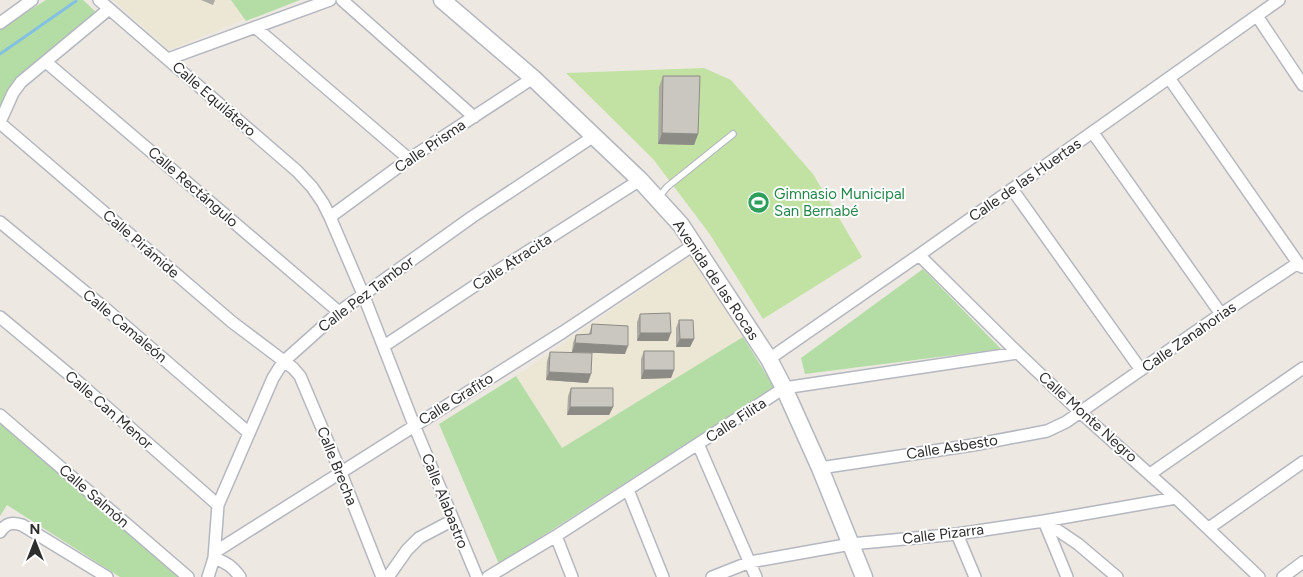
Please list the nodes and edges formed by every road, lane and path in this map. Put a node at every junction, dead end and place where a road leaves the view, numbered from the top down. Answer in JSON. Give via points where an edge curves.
{"nodes":[{"id":1,"x":32,"y":0,"type":"edge"},
{"id":2,"x":100,"y":0,"type":"edge"},
{"id":3,"x":330,"y":0,"type":"edge"},
{"id":4,"x":342,"y":0,"type":"edge"},
{"id":5,"x":442,"y":0,"type":"edge"},
{"id":6,"x":1279,"y":0,"type":"edge"},
{"id":7,"x":109,"y":9,"type":"junction"},
{"id":8,"x":1257,"y":16,"type":"junction"},
{"id":9,"x":0,"y":23,"type":"edge"},
{"id":10,"x":255,"y":27,"type":"junction"},
{"id":11,"x":168,"y":59,"type":"junction"},
{"id":12,"x":46,"y":62,"type":"junction"},
{"id":13,"x":533,"y":78,"type":"junction"},
{"id":14,"x":1169,"y":78,"type":"junction"},
{"id":15,"x":1303,"y":85,"type":"edge"},
{"id":16,"x":474,"y":116,"type":"junction"},
{"id":17,"x":0,"y":122,"type":"edge"},
{"id":18,"x":1093,"y":132,"type":"junction"},
{"id":19,"x":733,"y":134,"type":"dead end"},
{"id":20,"x":594,"y":136,"type":"junction"},
{"id":21,"x":409,"y":159,"type":"junction"},
{"id":22,"x":640,"y":180,"type":"junction"},
{"id":23,"x":1012,"y":189,"type":"junction"},
{"id":24,"x":657,"y":198,"type":"junction"},
{"id":25,"x":323,"y":203,"type":"joint"},
{"id":26,"x":330,"y":217,"type":"junction"},
{"id":27,"x":0,"y":222,"type":"edge"},
{"id":28,"x":695,"y":244,"type":"junction"},
{"id":29,"x":919,"y":255,"type":"junction"},
{"id":30,"x":1300,"y":265,"type":"edge"},
{"id":31,"x":363,"y":294,"type":"junction"},
{"id":32,"x":339,"y":312,"type":"junction"},
{"id":33,"x":1220,"y":314,"type":"junction"},
{"id":34,"x":0,"y":317,"type":"edge"},
{"id":35,"x":384,"y":346,"type":"junction"},
{"id":36,"x":1018,"y":353,"type":"junction"},
{"id":37,"x":770,"y":359,"type":"junction"},
{"id":38,"x":284,"y":362,"type":"junction"},
{"id":39,"x":1303,"y":368,"type":"edge"},
{"id":40,"x":1140,"y":370,"type":"junction"},
{"id":41,"x":784,"y":388,"type":"junction"},
{"id":42,"x":1080,"y":412,"type":"junction"},
{"id":43,"x":0,"y":415,"type":"edge"},
{"id":44,"x":414,"y":425,"type":"junction"},
{"id":45,"x":249,"y":433,"type":"junction"},
{"id":46,"x":698,"y":444,"type":"junction"},
{"id":47,"x":1303,"y":462,"type":"edge"},
{"id":48,"x":820,"y":468,"type":"junction"},
{"id":49,"x":341,"y":472,"type":"junction"},
{"id":50,"x":1150,"y":474,"type":"junction"},
{"id":51,"x":628,"y":490,"type":"junction"},
{"id":52,"x":1176,"y":498,"type":"junction"},
{"id":53,"x":218,"y":505,"type":"junction"},
{"id":54,"x":453,"y":520,"type":"junction"},
{"id":55,"x":1044,"y":521,"type":"junction"},
{"id":56,"x":1208,"y":528,"type":"junction"},
{"id":57,"x":0,"y":532,"type":"edge"},
{"id":58,"x":957,"y":534,"type":"junction"},
{"id":59,"x":556,"y":536,"type":"junction"},
{"id":60,"x":851,"y":544,"type":"junction"},
{"id":61,"x":215,"y":555,"type":"junction"},
{"id":62,"x":750,"y":562,"type":"junction"},
{"id":63,"x":1303,"y":562,"type":"edge"},
{"id":64,"x":107,"y":577,"type":"edge"},
{"id":65,"x":188,"y":577,"type":"edge"},
{"id":66,"x":208,"y":577,"type":"edge"},
{"id":67,"x":240,"y":577,"type":"edge"},
{"id":68,"x":382,"y":577,"type":"edge"},
{"id":69,"x":388,"y":577,"type":"edge"},
{"id":70,"x":477,"y":577,"type":"edge"},
{"id":71,"x":488,"y":577,"type":"edge"},
{"id":72,"x":572,"y":577,"type":"edge"},
{"id":73,"x":663,"y":577,"type":"edge"},
{"id":74,"x":712,"y":577,"type":"edge"},
{"id":75,"x":756,"y":577,"type":"edge"},
{"id":76,"x":864,"y":577,"type":"edge"},
{"id":77,"x":975,"y":577,"type":"edge"},
{"id":78,"x":1067,"y":577,"type":"edge"},
{"id":79,"x":1117,"y":577,"type":"edge"},
{"id":80,"x":1259,"y":577,"type":"edge"},
{"id":81,"x":1283,"y":577,"type":"edge"}],
"edges":[{"from":1,"to":9,"type":"street"},
{"from":2,"to":7,"type":"street","name":"Calle Equilátero"},
{"from":3,"to":10,"type":"street"},
{"from":4,"to":16,"type":"street"},
{"from":5,"to":13,"type":"street","name":"Avenida de las Rocas"},
{"from":6,"to":8,"type":"street","name":"Calle de las Huertas"},
{"from":7,"to":11,"type":"street","name":"Calle Equilátero"},
{"from":7,"to":12,"type":"street"},
{"from":8,"to":14,"type":"street","name":"Calle de las Huertas"},
{"from":8,"to":15,"type":"street"},
{"from":10,"to":11,"type":"street"},
{"from":10,"to":21,"type":"street"},
{"from":11,"to":25,"type":"street","name":"Calle Equilátero","via":[[297,170]]},
{"from":12,"to":17,"type":"street","via":[[12,93]]},
{"from":12,"to":32,"type":"street","name":"Calle Rectángulo"},
{"from":13,"to":16,"type":"street","name":"Calle Prisma"},
{"from":13,"to":20,"type":"street","name":"Avenida de las Rocas"},
{"from":14,"to":18,"type":"street","name":"Calle de las Huertas"},
{"from":14,"to":30,"type":"street"},
{"from":16,"to":21,"type":"street","name":"Calle Prisma"},
{"from":17,"to":38,"type":"street","name":"Calle Pirámide","via":[[232,322]]},
{"from":18,"to":23,"type":"street","name":"Calle de las Huertas"},
{"from":18,"to":33,"type":"street"},
{"from":19,"to":24,"type":"lane"},
{"from":20,"to":22,"type":"street","name":"Avenida de las Rocas"},
{"from":20,"to":31,"type":"street","name":"Calle Pez Tambor"},
{"from":21,"to":26,"type":"street","name":"Calle Prisma"},
{"from":22,"to":24,"type":"street","name":"Avenida de las Rocas"},
{"from":22,"to":35,"type":"street","name":"Calle Atracita"},
{"from":23,"to":29,"type":"street","name":"Calle de las Huertas"},
{"from":23,"to":40,"type":"street"},
{"from":24,"to":28,"type":"street","name":"Avenida de las Rocas"},
{"from":25,"to":26,"type":"street","name":"Calle Alabastro"},
{"from":26,"to":31,"type":"street","name":"Calle Alabastro"},
{"from":27,"to":45,"type":"street","name":"Calle Camaleón"},
{"from":28,"to":37,"type":"street","name":"Avenida de las Rocas"},
{"from":28,"to":44,"type":"street","name":"Calle Grafito"},
{"from":29,"to":36,"type":"street","name":"Calle Monte Negro"},
{"from":29,"to":37,"type":"street","name":"Calle de las Huertas"},
{"from":30,"to":33,"type":"street","name":"Calle Zanahorias"},
{"from":31,"to":32,"type":"street","name":"Calle Pez Tambor"},
{"from":31,"to":35,"type":"street","name":"Calle Alabastro"},
{"from":32,"to":38,"type":"street","name":"Calle Pez Tambor"},
{"from":33,"to":40,"type":"street","name":"Calle Zanahorias"},
{"from":34,"to":53,"type":"street","name":"Calle Can Menor"},
{"from":35,"to":44,"type":"street","name":"Calle Alabastro"},
{"from":36,"to":41,"type":"street","name":"Calle Filita"},
{"from":36,"to":42,"type":"street","name":"Calle Monte Negro"},
{"from":37,"to":41,"type":"street","name":"Avenida de las Rocas"},
{"from":38,"to":45,"type":"street","name":"Calle Pez Tambor","via":[[273,378]]},
{"from":38,"to":49,"type":"street","name":"Calle Brecha","via":[[300,376]]},
{"from":39,"to":50,"type":"street"},
{"from":40,"to":42,"type":"street","name":"Calle Zanahorias"},
{"from":41,"to":46,"type":"street","name":"Calle Filita"},
{"from":41,"to":48,"type":"street","name":"Avenida de las Rocas"},
{"from":42,"to":48,"type":"street","name":"Calle Asbesto","via":[[1048,431]]},
{"from":42,"to":50,"type":"street","name":"Calle Monte Negro"},
{"from":43,"to":65,"type":"street","name":"Calle Salmón"},
{"from":44,"to":49,"type":"street","name":"Calle Grafito"},
{"from":44,"to":54,"type":"street","name":"Calle Alabastro"},
{"from":45,"to":53,"type":"street","name":"Calle Pez Tambor"},
{"from":46,"to":51,"type":"street","name":"Calle Filita"},
{"from":46,"to":62,"type":"street"},
{"from":47,"to":56,"type":"street"},
{"from":48,"to":60,"type":"street","name":"Avenida de las Rocas"},
{"from":49,"to":61,"type":"street","name":"Calle Grafito"},
{"from":49,"to":68,"type":"street","name":"Calle Brecha"},
{"from":50,"to":52,"type":"street","name":"Calle Monte Negro"},
{"from":51,"to":59,"type":"street","name":"Calle Filita"},
{"from":51,"to":73,"type":"street"},
{"from":52,"to":55,"type":"street","name":"Calle Pizarra"},
{"from":52,"to":56,"type":"street","name":"Calle Monte Negro"},
{"from":53,"to":61,"type":"street","name":"Calle Pez Tambor"},
{"from":54,"to":69,"type":"street","via":[[418,538]]},
{"from":54,"to":70,"type":"street","name":"Calle Alabastro"},
{"from":55,"to":58,"type":"street","name":"Calle Pizarra"},
{"from":55,"to":78,"type":"street"},
{"from":55,"to":79,"type":"street"},
{"from":56,"to":80,"type":"street","name":"Calle Monte Negro"},
{"from":57,"to":64,"type":"street","via":[[8,523],[22,524]]},
{"from":58,"to":60,"type":"street","name":"Calle Pizarra"},
{"from":58,"to":77,"type":"street"},
{"from":59,"to":71,"type":"street","name":"Calle Filita"},
{"from":59,"to":72,"type":"street"},
{"from":60,"to":62,"type":"street","name":"Calle Pizarra"},
{"from":60,"to":76,"type":"street","name":"Avenida de las Rocas"},
{"from":61,"to":66,"type":"street","name":"Calle Pez Tambor"},
{"from":61,"to":67,"type":"street","via":[[234,568]]},
{"from":62,"to":74,"type":"street","name":"Calle Pizarra"},
{"from":62,"to":75,"type":"street"},
{"from":63,"to":81,"type":"street"}]}
